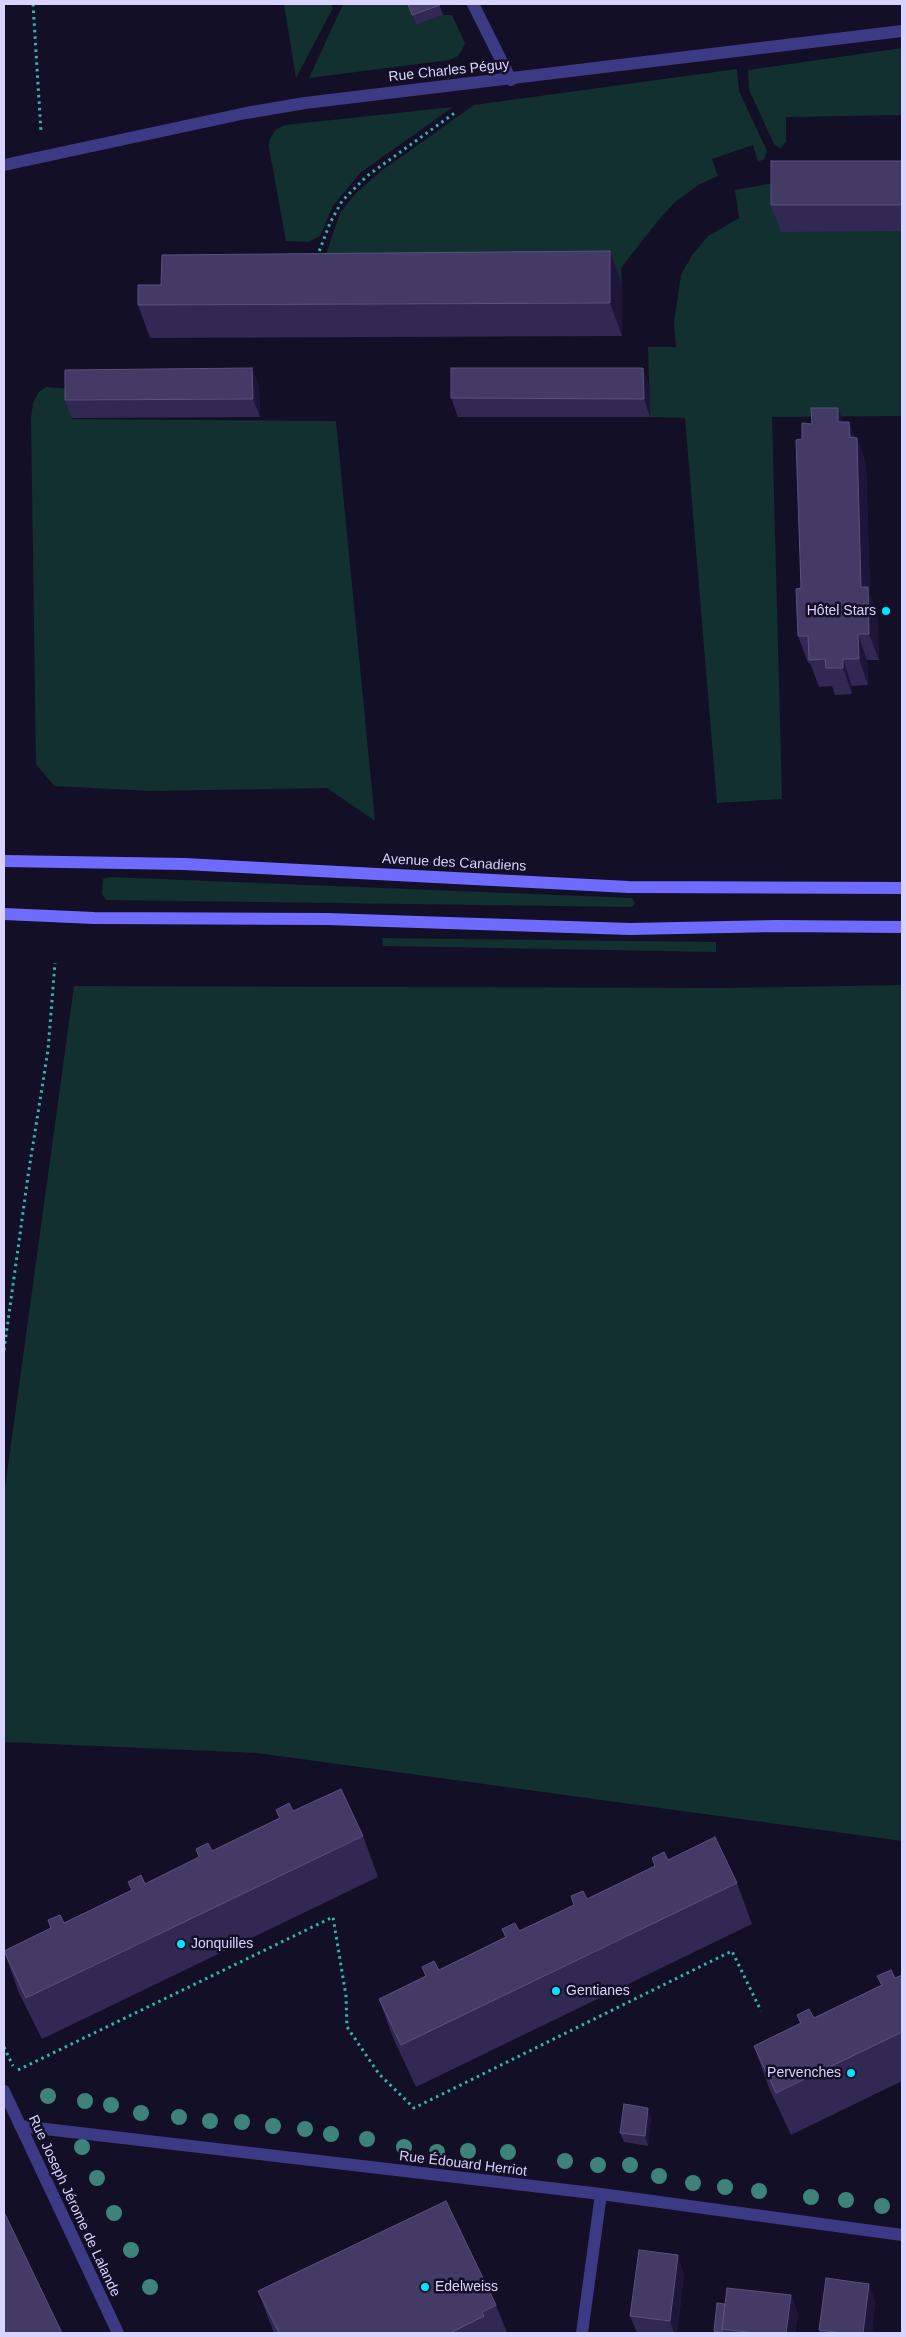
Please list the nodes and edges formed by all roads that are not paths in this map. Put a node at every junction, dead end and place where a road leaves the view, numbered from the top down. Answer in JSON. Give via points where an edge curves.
{"nodes":[{"id":1,"x":473,"y":4,"type":"edge"},
{"id":2,"x":902,"y":31,"type":"edge"},
{"id":3,"x":511,"y":80,"type":"junction"},
{"id":4,"x":4,"y":165,"type":"edge"},
{"id":5,"x":4,"y":861,"type":"edge"},
{"id":6,"x":902,"y":888,"type":"edge"},
{"id":7,"x":4,"y":914,"type":"edge"},
{"id":8,"x":902,"y":927,"type":"edge"},
{"id":9,"x":4,"y":2091,"type":"edge"},
{"id":10,"x":20,"y":2126,"type":"junction"},
{"id":11,"x":601,"y":2194,"type":"junction"},
{"id":12,"x":902,"y":2235,"type":"edge"},
{"id":13,"x":118,"y":2333,"type":"edge"},
{"id":14,"x":582,"y":2333,"type":"edge"}],
"edges":[{"from":1,"to":3,"type":"street"},
{"from":2,"to":3,"type":"street","name":"Rue Charles Péguy"},
{"from":3,"to":4,"type":"street","name":"Rue Charles Péguy","via":[[305,103]]},
{"from":5,"to":6,"type":"main road","name":"Avenue des Canadiens","via":[[184,864],[628,887]]},
{"from":7,"to":8,"type":"main road","via":[[94,918],[327,919],[630,929]]},
{"from":9,"to":10,"type":"street","name":"Rue Joseph Jérome de Lalande"},
{"from":10,"to":11,"type":"street","name":"Rue Édouard Herriot"},
{"from":10,"to":13,"type":"street","name":"Rue Joseph Jérome de Lalande"},
{"from":11,"to":12,"type":"street","name":"Rue Édouard Herriot"},
{"from":11,"to":14,"type":"street"}]}
